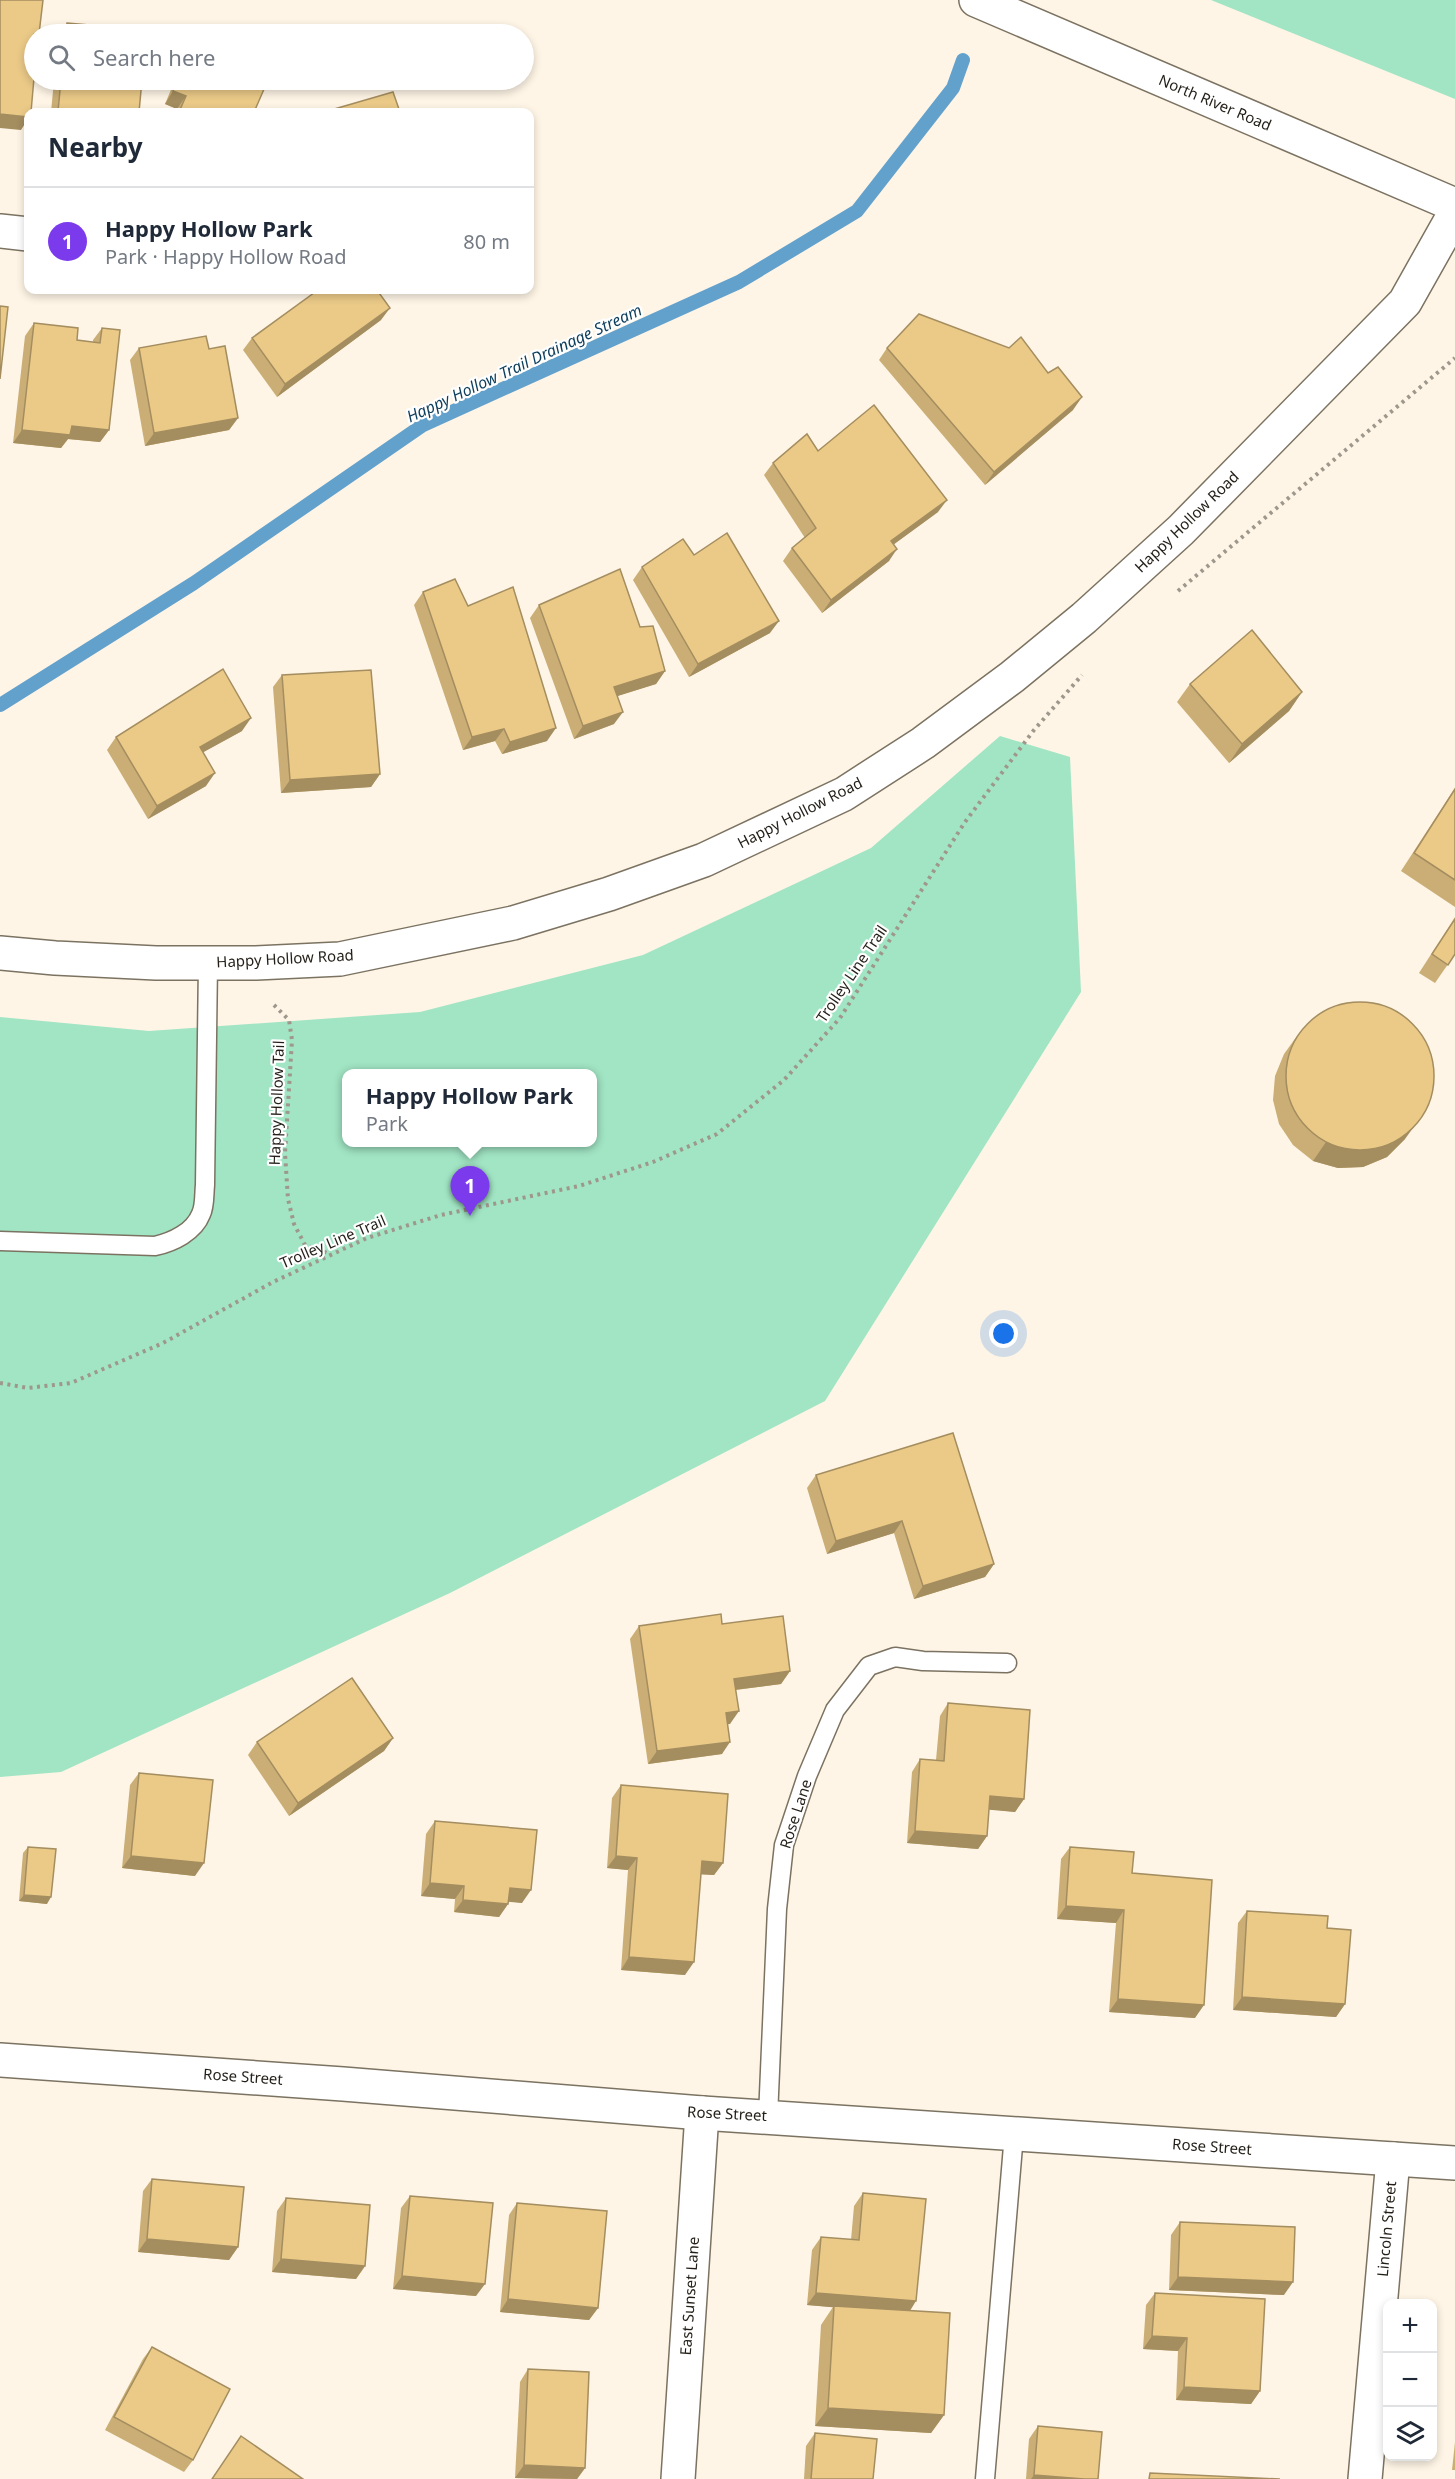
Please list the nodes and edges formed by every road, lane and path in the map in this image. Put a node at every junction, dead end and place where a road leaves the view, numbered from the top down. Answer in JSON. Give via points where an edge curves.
{"nodes":[{"id":1,"x":976,"y":0,"type":"edge"},
{"id":2,"x":1455,"y":206,"type":"edge"},
{"id":3,"x":1455,"y":213,"type":"edge"},
{"id":4,"x":0,"y":231,"type":"edge"},
{"id":5,"x":24,"y":234,"type":"edge"},
{"id":6,"x":1455,"y":358,"type":"edge"},
{"id":7,"x":1174,"y":594,"type":"dead end"},
{"id":8,"x":1088,"y":668,"type":"dead end"},
{"id":9,"x":0,"y":952,"type":"edge"},
{"id":10,"x":208,"y":963,"type":"junction"},
{"id":11,"x":208,"y":1002,"type":"junction"},
{"id":12,"x":0,"y":1241,"type":"edge"},
{"id":13,"x":331,"y":1255,"type":"junction"},
{"id":14,"x":0,"y":1383,"type":"edge"},
{"id":15,"x":1006,"y":1663,"type":"dead end"},
{"id":16,"x":0,"y":2060,"type":"edge"},
{"id":17,"x":702,"y":2113,"type":"junction"},
{"id":18,"x":768,"y":2117,"type":"junction"},
{"id":19,"x":1014,"y":2134,"type":"junction"},
{"id":20,"x":1393,"y":2159,"type":"junction"},
{"id":21,"x":1455,"y":2163,"type":"edge"},
{"id":22,"x":678,"y":2479,"type":"edge"},
{"id":23,"x":985,"y":2479,"type":"edge"},
{"id":24,"x":1365,"y":2479,"type":"edge"}],
"edges":[{"from":1,"to":2,"type":"main road","name":"North River Road"},
{"from":3,"to":10,"type":"main road","name":"Happy Hollow Road","via":[[1405,302],[1181,530],[1012,677],[844,794],[704,860],[513,923],[340,959]]},
{"from":4,"to":5,"type":"main road"},
{"from":6,"to":7,"type":"path"},
{"from":8,"to":13,"type":"path","name":"Trolley Line Trail","via":[[1052,707],[965,822],[840,1018],[784,1080],[717,1134],[653,1162],[579,1186],[441,1215],[367,1238]]},
{"from":9,"to":10,"type":"main road","name":"Happy Hollow Road","via":[[102,961]]},
{"from":10,"to":11,"type":"lane"},
{"from":11,"to":12,"type":"lane","via":[[205,1185],[201,1214],[189,1230],[171,1243],[155,1246]]},
{"from":11,"to":13,"type":"path","name":"Happy Hollow Tail","via":[[258,999],[276,1005],[289,1020],[292,1040],[286,1141],[288,1199],[294,1224],[305,1245]]},
{"from":13,"to":14,"type":"path","name":"Trolley Line Trail","via":[[163,1343],[71,1383],[28,1388]]},
{"from":15,"to":18,"type":"lane","name":"Rose Lane","via":[[895,1657],[869,1666],[835,1710],[784,1845],[777,1909]]},
{"from":16,"to":17,"type":"main road","name":"Rose Street"},
{"from":17,"to":18,"type":"main road","name":"Rose Street"},
{"from":17,"to":22,"type":"main road","name":"East Sunset Lane"},
{"from":18,"to":19,"type":"main road","name":"Rose Street"},
{"from":19,"to":20,"type":"main road","name":"Rose Street"},
{"from":19,"to":23,"type":"lane"},
{"from":20,"to":21,"type":"main road","name":"Rose Street"},
{"from":20,"to":24,"type":"main road","name":"Lincoln Street"}]}
